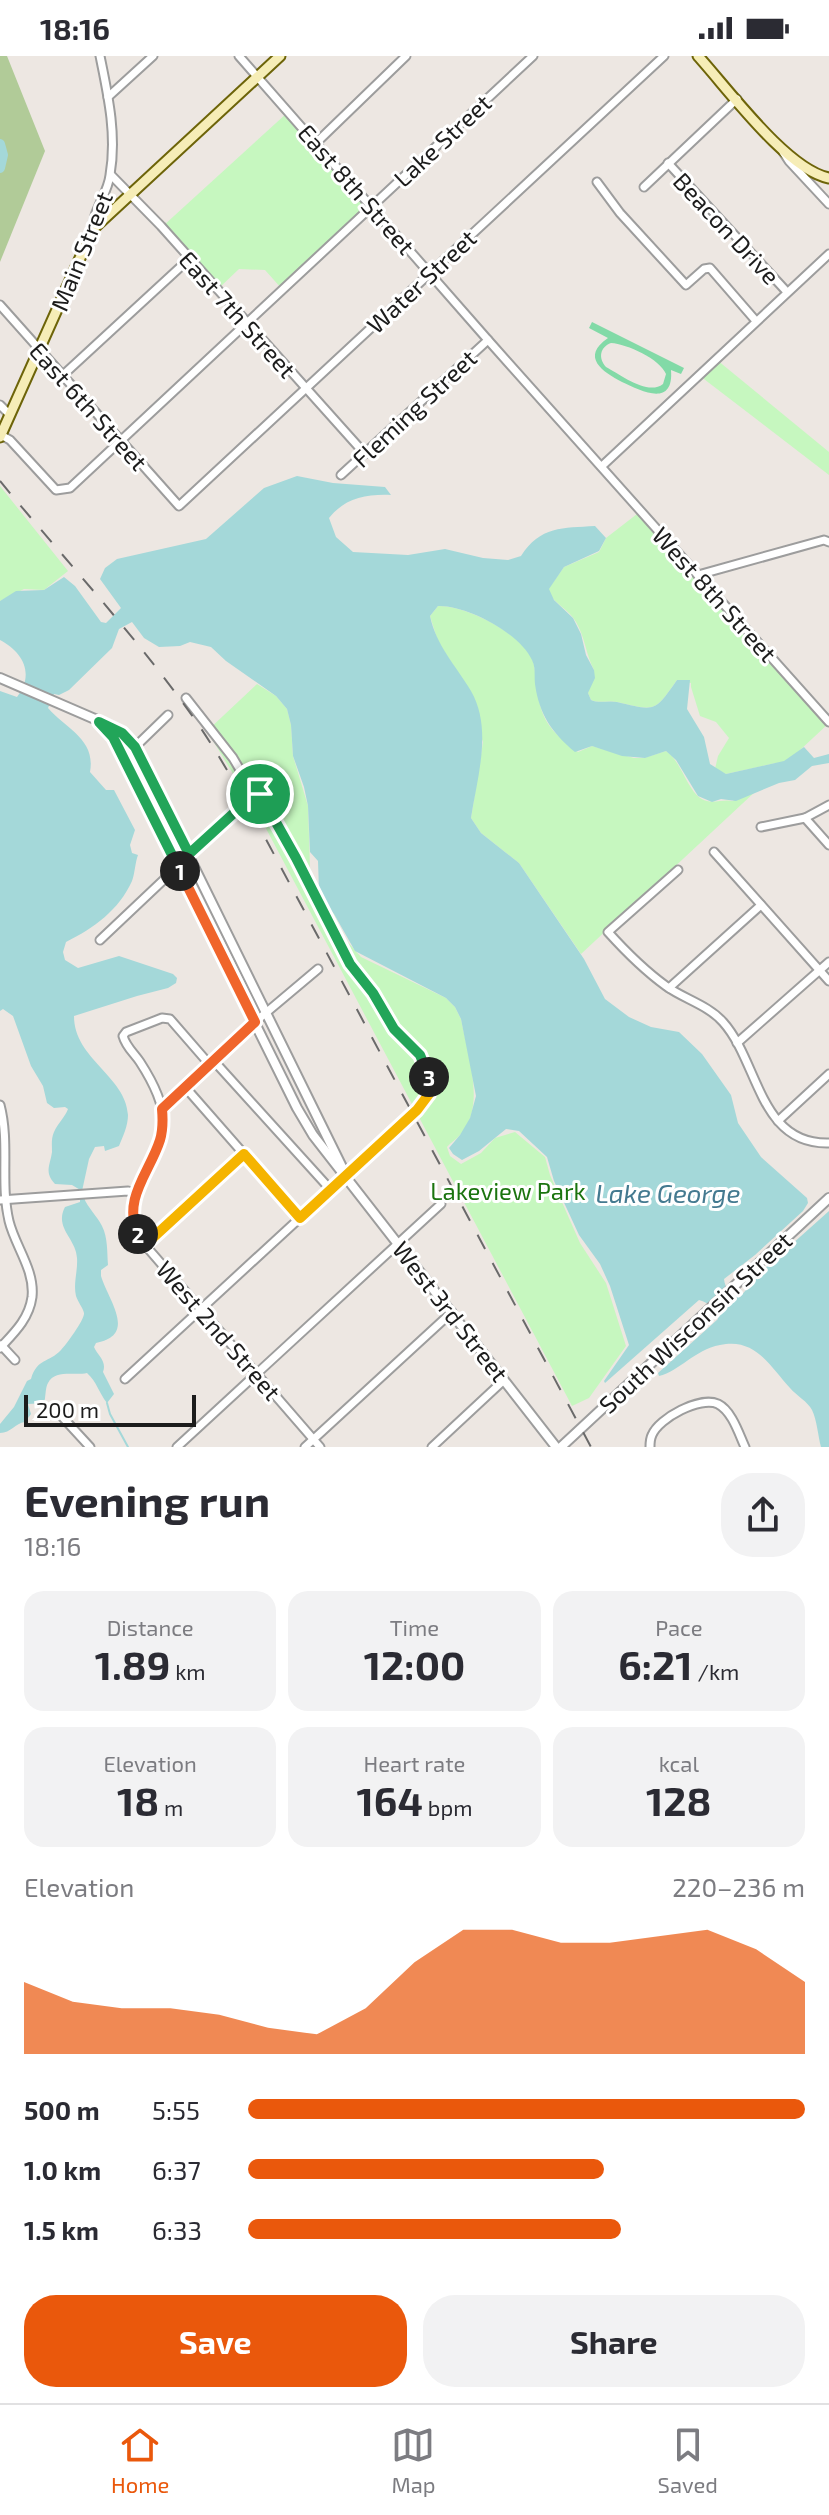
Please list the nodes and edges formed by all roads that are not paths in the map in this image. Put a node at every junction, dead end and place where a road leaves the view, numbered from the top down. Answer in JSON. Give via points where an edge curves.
{"nodes":[{"id":1,"x":100,"y":56,"type":"edge"},
{"id":2,"x":153,"y":56,"type":"edge"},
{"id":3,"x":239,"y":56,"type":"edge"},
{"id":4,"x":280,"y":56,"type":"edge"},
{"id":5,"x":406,"y":56,"type":"edge"},
{"id":6,"x":533,"y":56,"type":"edge"},
{"id":7,"x":664,"y":56,"type":"edge"},
{"id":8,"x":698,"y":56,"type":"edge"},
{"id":9,"x":258,"y":77,"type":"junction"},
{"id":10,"x":108,"y":97,"type":"junction"},
{"id":11,"x":737,"y":99,"type":"junction"},
{"id":12,"x":316,"y":143,"type":"junction"},
{"id":13,"x":782,"y":150,"type":"junction"},
{"id":14,"x":668,"y":163,"type":"junction"},
{"id":15,"x":111,"y":175,"type":"junction"},
{"id":16,"x":829,"y":178,"type":"edge"},
{"id":17,"x":597,"y":182,"type":"dead end"},
{"id":18,"x":644,"y":187,"type":"dead end"},
{"id":19,"x":131,"y":195,"type":"junction"},
{"id":20,"x":829,"y":204,"type":"edge"},
{"id":21,"x":372,"y":206,"type":"junction"},
{"id":22,"x":93,"y":229,"type":"junction"},
{"id":23,"x":829,"y":254,"type":"edge"},
{"id":24,"x":189,"y":259,"type":"junction"},
{"id":25,"x":431,"y":273,"type":"junction"},
{"id":26,"x":787,"y":292,"type":"junction"},
{"id":27,"x":0,"y":305,"type":"edge"},
{"id":28,"x":756,"y":321,"type":"junction"},
{"id":29,"x":247,"y":323,"type":"junction"},
{"id":30,"x":488,"y":340,"type":"junction"},
{"id":31,"x":40,"y":351,"type":"junction"},
{"id":32,"x":62,"y":376,"type":"junction"},
{"id":33,"x":304,"y":388,"type":"junction"},
{"id":34,"x":0,"y":405,"type":"edge"},
{"id":35,"x":10,"y":415,"type":"junction"},
{"id":36,"x":0,"y":436,"type":"edge"},
{"id":37,"x":121,"y":442,"type":"junction"},
{"id":38,"x":365,"y":454,"type":"junction"},
{"id":39,"x":602,"y":466,"type":"junction"},
{"id":40,"x":341,"y":475,"type":"dead end"},
{"id":41,"x":179,"y":506,"type":"joint"},
{"id":42,"x":829,"y":542,"type":"edge"},
{"id":43,"x":698,"y":575,"type":"junction"},
{"id":44,"x":0,"y":678,"type":"edge"},
{"id":45,"x":186,"y":698,"type":"dead end"},
{"id":46,"x":168,"y":715,"type":"dead end"},
{"id":47,"x":99,"y":722,"type":"junction"},
{"id":48,"x":829,"y":722,"type":"edge"},
{"id":49,"x":135,"y":747,"type":"junction"},
{"id":50,"x":260,"y":794,"type":"junction"},
{"id":51,"x":829,"y":805,"type":"edge"},
{"id":52,"x":805,"y":818,"type":"junction"},
{"id":53,"x":761,"y":827,"type":"dead end"},
{"id":54,"x":829,"y":845,"type":"edge"},
{"id":55,"x":714,"y":852,"type":"dead end"},
{"id":56,"x":189,"y":854,"type":"junction"},
{"id":57,"x":177,"y":865,"type":"junction"},
{"id":58,"x":678,"y":870,"type":"dead end"},
{"id":59,"x":761,"y":905,"type":"junction"},
{"id":60,"x":100,"y":940,"type":"dead end"},
{"id":61,"x":829,"y":962,"type":"edge"},
{"id":62,"x":318,"y":969,"type":"dead end"},
{"id":63,"x":819,"y":970,"type":"junction"},
{"id":64,"x":829,"y":981,"type":"edge"},
{"id":65,"x":669,"y":988,"type":"junction"},
{"id":66,"x":267,"y":1012,"type":"junction"},
{"id":67,"x":255,"y":1022,"type":"junction"},
{"id":68,"x":737,"y":1043,"type":"junction"},
{"id":69,"x":212,"y":1063,"type":"junction"},
{"id":70,"x":829,"y":1074,"type":"edge"},
{"id":71,"x":186,"y":1088,"type":"junction"},
{"id":72,"x":0,"y":1105,"type":"edge"},
{"id":73,"x":162,"y":1109,"type":"junction"},
{"id":74,"x":778,"y":1121,"type":"junction"},
{"id":75,"x":829,"y":1143,"type":"edge"},
{"id":76,"x":244,"y":1154,"type":"junction"},
{"id":77,"x":346,"y":1175,"type":"junction"},
{"id":78,"x":330,"y":1189,"type":"junction"},
{"id":79,"x":136,"y":1193,"type":"junction"},
{"id":80,"x":829,"y":1198,"type":"edge"},
{"id":81,"x":3,"y":1200,"type":"edge"},
{"id":82,"x":441,"y":1204,"type":"dead end"},
{"id":83,"x":300,"y":1218,"type":"junction"},
{"id":84,"x":399,"y":1244,"type":"junction"},
{"id":85,"x":145,"y":1245,"type":"junction"},
{"id":86,"x":200,"y":1310,"type":"junction"},
{"id":87,"x":452,"y":1312,"type":"junction"},
{"id":88,"x":1,"y":1346,"type":"edge"},
{"id":89,"x":15,"y":1360,"type":"dead end"},
{"id":90,"x":257,"y":1375,"type":"junction"},
{"id":91,"x":125,"y":1379,"type":"dead end"},
{"id":92,"x":504,"y":1380,"type":"junction"},
{"id":93,"x":55,"y":1409,"type":"dead end"},
{"id":94,"x":313,"y":1440,"type":"junction"},
{"id":95,"x":87,"y":1444,"type":"edge"},
{"id":96,"x":177,"y":1447,"type":"edge"},
{"id":97,"x":305,"y":1447,"type":"edge"},
{"id":98,"x":320,"y":1447,"type":"edge"},
{"id":99,"x":432,"y":1447,"type":"edge"},
{"id":100,"x":558,"y":1447,"type":"edge"},
{"id":101,"x":650,"y":1447,"type":"edge"},
{"id":102,"x":745,"y":1447,"type":"edge"}],
"edges":[{"from":1,"to":10,"type":"street","name":"Main Street"},
{"from":2,"to":10,"type":"street"},
{"from":3,"to":9,"type":"street","name":"East 8th Street"},
{"from":4,"to":9,"type":"main road"},
{"from":5,"to":12,"type":"street"},
{"from":6,"to":21,"type":"street","name":"Lake Street"},
{"from":7,"to":25,"type":"street","name":"Water Street"},
{"from":8,"to":11,"type":"main road"},
{"from":9,"to":12,"type":"street","name":"East 8th Street"},
{"from":9,"to":19,"type":"main road"},
{"from":10,"to":15,"type":"street","name":"Main Street"},
{"from":11,"to":13,"type":"main road"},
{"from":11,"to":14,"type":"street"},
{"from":12,"to":21,"type":"street","name":"East 8th Street"},
{"from":13,"to":16,"type":"main road","via":[[802,167]]},
{"from":13,"to":20,"type":"street"},
{"from":14,"to":18,"type":"street"},
{"from":14,"to":26,"type":"street","name":"Beacon Drive"},
{"from":15,"to":19,"type":"street","name":"East 7th Street"},
{"from":15,"to":22,"type":"street","name":"Main Street"},
{"from":17,"to":28,"type":"street","name":"Beacon Drive","via":[[686,285],[710,268]]},
{"from":19,"to":22,"type":"main road"},
{"from":19,"to":24,"type":"street","name":"East 7th Street"},
{"from":21,"to":25,"type":"street","name":"East 8th Street"},
{"from":21,"to":29,"type":"street","name":"Lake Street"},
{"from":22,"to":31,"type":"main road","name":"Main Street"},
{"from":23,"to":26,"type":"street"},
{"from":24,"to":29,"type":"street","name":"East 7th Street"},
{"from":24,"to":32,"type":"street"},
{"from":25,"to":30,"type":"street","name":"East 8th Street"},
{"from":25,"to":33,"type":"street","name":"Water Street"},
{"from":26,"to":28,"type":"street"},
{"from":27,"to":31,"type":"street","name":"East 6th Street"},
{"from":28,"to":39,"type":"street"},
{"from":29,"to":33,"type":"street","name":"East 7th Street"},
{"from":29,"to":37,"type":"street","name":"Lake Street"},
{"from":30,"to":38,"type":"street","name":"Fleming Street"},
{"from":30,"to":39,"type":"street","name":"East 8th Street"},
{"from":31,"to":32,"type":"street","name":"East 6th Street"},
{"from":31,"to":35,"type":"main road","name":"Main Street"},
{"from":32,"to":37,"type":"street","name":"East 6th Street"},
{"from":33,"to":38,"type":"street","name":"East 7th Street"},
{"from":33,"to":41,"type":"street","name":"Water Street"},
{"from":34,"to":35,"type":"street"},
{"from":35,"to":36,"type":"main road","name":"Main Street"},
{"from":36,"to":37,"type":"street","name":"Lake Street","via":[[10,440],[56,490],[70,488]]},
{"from":37,"to":41,"type":"street","name":"East 6th Street"},
{"from":38,"to":40,"type":"street","name":"Fleming Street"},
{"from":39,"to":43,"type":"street","name":"West 8th Street"},
{"from":42,"to":43,"type":"street"},
{"from":43,"to":48,"type":"street","name":"West 8th Street"},
{"from":44,"to":47,"type":"street"},
{"from":45,"to":50,"type":"street"},
{"from":46,"to":49,"type":"street"},
{"from":47,"to":49,"type":"street","via":[[122,733]]},
{"from":47,"to":57,"type":"street","name":"West 3rd Street","via":[[113,737]]},
{"from":49,"to":56,"type":"street","name":"West 3rd Street"},
{"from":50,"to":56,"type":"street"},
{"from":50,"to":77,"type":"street","via":[[350,964],[394,1029],[420,1055],[430,1079],[424,1102]]},
{"from":51,"to":52,"type":"street"},
{"from":52,"to":53,"type":"street"},
{"from":52,"to":54,"type":"street"},
{"from":55,"to":59,"type":"street"},
{"from":56,"to":57,"type":"street"},
{"from":56,"to":66,"type":"street","name":"West 3rd Street"},
{"from":57,"to":60,"type":"street"},
{"from":57,"to":67,"type":"street","name":"West 3rd Street"},
{"from":58,"to":65,"type":"street","via":[[608,932]]},
{"from":59,"to":63,"type":"street"},
{"from":59,"to":65,"type":"street"},
{"from":61,"to":63,"type":"street"},
{"from":62,"to":66,"type":"street"},
{"from":63,"to":64,"type":"street"},
{"from":63,"to":68,"type":"street"},
{"from":65,"to":68,"type":"street","via":[[714,1014]]},
{"from":66,"to":67,"type":"street"},
{"from":66,"to":77,"type":"street","name":"West 3rd Street"},
{"from":67,"to":69,"type":"street"},
{"from":67,"to":77,"type":"street","name":"West 3rd Street","via":[[305,1122]]},
{"from":68,"to":74,"type":"street"},
{"from":69,"to":71,"type":"street"},
{"from":69,"to":73,"type":"street","via":[[170,1019],[126,1032],[125,1043],[140,1061]]},
{"from":69,"to":78,"type":"street"},
{"from":70,"to":74,"type":"street"},
{"from":71,"to":73,"type":"street"},
{"from":71,"to":76,"type":"street"},
{"from":72,"to":81,"type":"street","via":[[6,1131]]},
{"from":73,"to":79,"type":"street","name":"West 2nd Street","via":[[160,1140]]},
{"from":74,"to":75,"type":"street","via":[[792,1135]]},
{"from":76,"to":83,"type":"street"},
{"from":76,"to":85,"type":"street"},
{"from":77,"to":78,"type":"street"},
{"from":77,"to":84,"type":"street","name":"West 3rd Street"},
{"from":78,"to":83,"type":"street"},
{"from":79,"to":81,"type":"street"},
{"from":79,"to":85,"type":"street","name":"West 2nd Street","via":[[132,1220]]},
{"from":80,"to":100,"type":"street","name":"South Wisconsin Street"},
{"from":81,"to":88,"type":"street","via":[[32,1298],[18,1329]]},
{"from":82,"to":84,"type":"street"},
{"from":83,"to":86,"type":"street"},
{"from":84,"to":87,"type":"street","name":"West 3rd Street"},
{"from":84,"to":90,"type":"street"},
{"from":85,"to":86,"type":"street","name":"West 2nd Street"},
{"from":86,"to":90,"type":"street","name":"West 2nd Street"},
{"from":86,"to":91,"type":"street"},
{"from":87,"to":92,"type":"street","name":"West 3rd Street"},
{"from":87,"to":94,"type":"street"},
{"from":88,"to":89,"type":"street"},
{"from":90,"to":94,"type":"street","name":"West 2nd Street"},
{"from":90,"to":96,"type":"street"},
{"from":92,"to":99,"type":"street"},
{"from":92,"to":100,"type":"street","name":"West 3rd Street"},
{"from":93,"to":95,"type":"street"},
{"from":94,"to":97,"type":"street"},
{"from":94,"to":98,"type":"street","name":"West 2nd Street"},
{"from":101,"to":102,"type":"street","via":[[657,1427],[702,1402],[717,1404],[728,1414]]}]}
